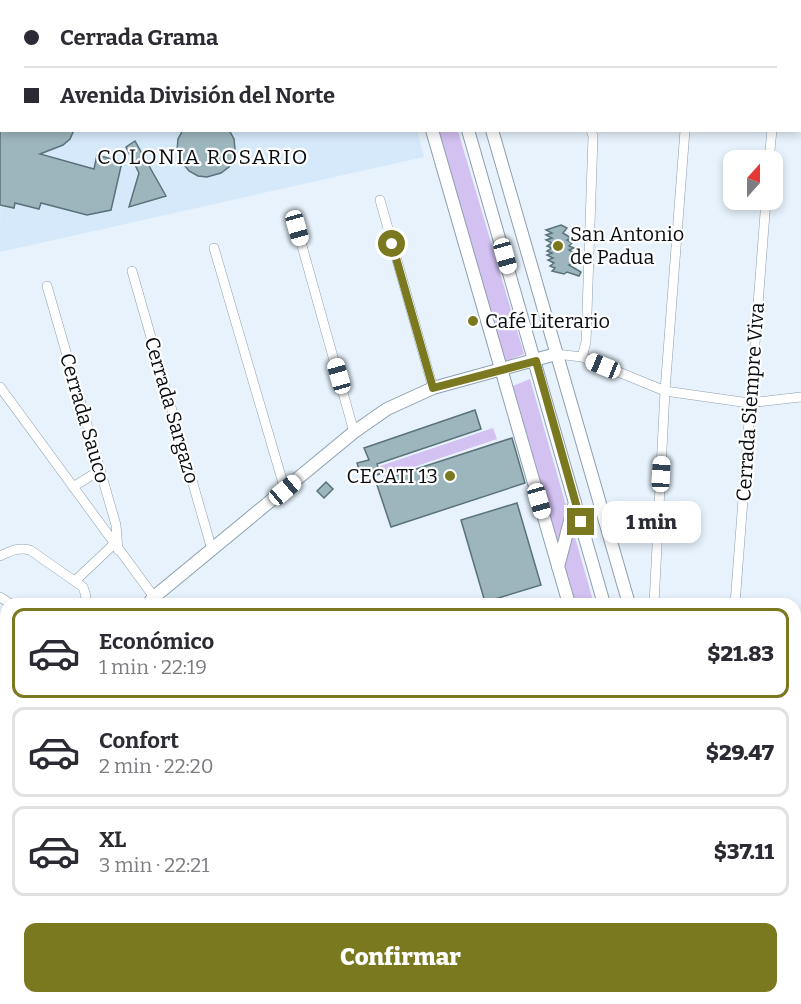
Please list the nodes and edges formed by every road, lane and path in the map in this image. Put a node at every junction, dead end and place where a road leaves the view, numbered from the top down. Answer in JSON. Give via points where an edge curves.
{"nodes":[{"id":1,"x":433,"y":132,"type":"edge"},
{"id":2,"x":469,"y":132,"type":"edge"},
{"id":3,"x":493,"y":132,"type":"edge"},
{"id":4,"x":592,"y":132,"type":"edge"},
{"id":5,"x":685,"y":132,"type":"edge"},
{"id":6,"x":771,"y":132,"type":"edge"},
{"id":7,"x":770,"y":150,"type":"edge"},
{"id":8,"x":380,"y":200,"type":"dead end"},
{"id":9,"x":765,"y":210,"type":"edge"},
{"id":10,"x":297,"y":228,"type":"dead end"},
{"id":11,"x":214,"y":248,"type":"dead end"},
{"id":12,"x":132,"y":272,"type":"dead end"},
{"id":13,"x":47,"y":286,"type":"dead end"},
{"id":14,"x":556,"y":354,"type":"junction"},
{"id":15,"x":582,"y":357,"type":"junction"},
{"id":16,"x":536,"y":361,"type":"junction"},
{"id":17,"x":501,"y":370,"type":"junction"},
{"id":18,"x":0,"y":387,"type":"edge"},
{"id":19,"x":433,"y":388,"type":"junction"},
{"id":20,"x":665,"y":391,"type":"junction"},
{"id":21,"x":801,"y":397,"type":"edge"},
{"id":22,"x":749,"y":403,"type":"junction"},
{"id":23,"x":354,"y":432,"type":"junction"},
{"id":24,"x":100,"y":470,"type":"junction"},
{"id":25,"x":73,"y":487,"type":"junction"},
{"id":26,"x":285,"y":490,"type":"junction"},
{"id":27,"x":575,"y":501,"type":"junction"},
{"id":28,"x":116,"y":547,"type":"junction"},
{"id":29,"x":212,"y":550,"type":"junction"},
{"id":30,"x":0,"y":556,"type":"edge"},
{"id":31,"x":558,"y":567,"type":"junction"},
{"id":32,"x":76,"y":580,"type":"junction"},
{"id":33,"x":86,"y":598,"type":"edge"},
{"id":34,"x":149,"y":598,"type":"edge"},
{"id":35,"x":155,"y":598,"type":"edge"},
{"id":36,"x":567,"y":598,"type":"edge"},
{"id":37,"x":602,"y":598,"type":"edge"},
{"id":38,"x":627,"y":598,"type":"edge"},
{"id":39,"x":654,"y":598,"type":"edge"},
{"id":40,"x":735,"y":598,"type":"edge"}],
"edges":[{"from":1,"to":17,"type":"main road"},
{"from":2,"to":16,"type":"main road"},
{"from":3,"to":14,"type":"main road"},
{"from":4,"to":15,"type":"street"},
{"from":5,"to":20,"type":"street"},
{"from":6,"to":7,"type":"street"},
{"from":8,"to":19,"type":"street"},
{"from":9,"to":22,"type":"street","name":"Cerrada Siempre Viva"},
{"from":10,"to":23,"type":"street"},
{"from":11,"to":26,"type":"street"},
{"from":12,"to":29,"type":"street","name":"Cerrada Sargazo"},
{"from":13,"to":24,"type":"street","name":"Cerrada Sauco"},
{"from":14,"to":15,"type":"street"},
{"from":14,"to":16,"type":"main road"},
{"from":14,"to":38,"type":"main road"},
{"from":15,"to":20,"type":"street"},
{"from":16,"to":17,"type":"main road"},
{"from":16,"to":27,"type":"main road"},
{"from":17,"to":19,"type":"main road"},
{"from":17,"to":31,"type":"main road"},
{"from":18,"to":25,"type":"street"},
{"from":19,"to":23,"type":"main road","via":[[387,409]]},
{"from":20,"to":22,"type":"street"},
{"from":20,"to":39,"type":"street"},
{"from":21,"to":22,"type":"street"},
{"from":22,"to":40,"type":"street","name":"Cerrada Siempre Viva"},
{"from":23,"to":26,"type":"main road"},
{"from":24,"to":25,"type":"street"},
{"from":24,"to":28,"type":"street","name":"Cerrada Sauco","via":[[116,525]]},
{"from":25,"to":28,"type":"street"},
{"from":26,"to":29,"type":"main road"},
{"from":27,"to":31,"type":"main road"},
{"from":27,"to":37,"type":"main road"},
{"from":28,"to":32,"type":"street"},
{"from":28,"to":34,"type":"street"},
{"from":29,"to":35,"type":"main road"},
{"from":30,"to":32,"type":"street","via":[[22,548],[30,550]]},
{"from":31,"to":36,"type":"main road"},
{"from":32,"to":33,"type":"street","via":[[84,587]]}]}
